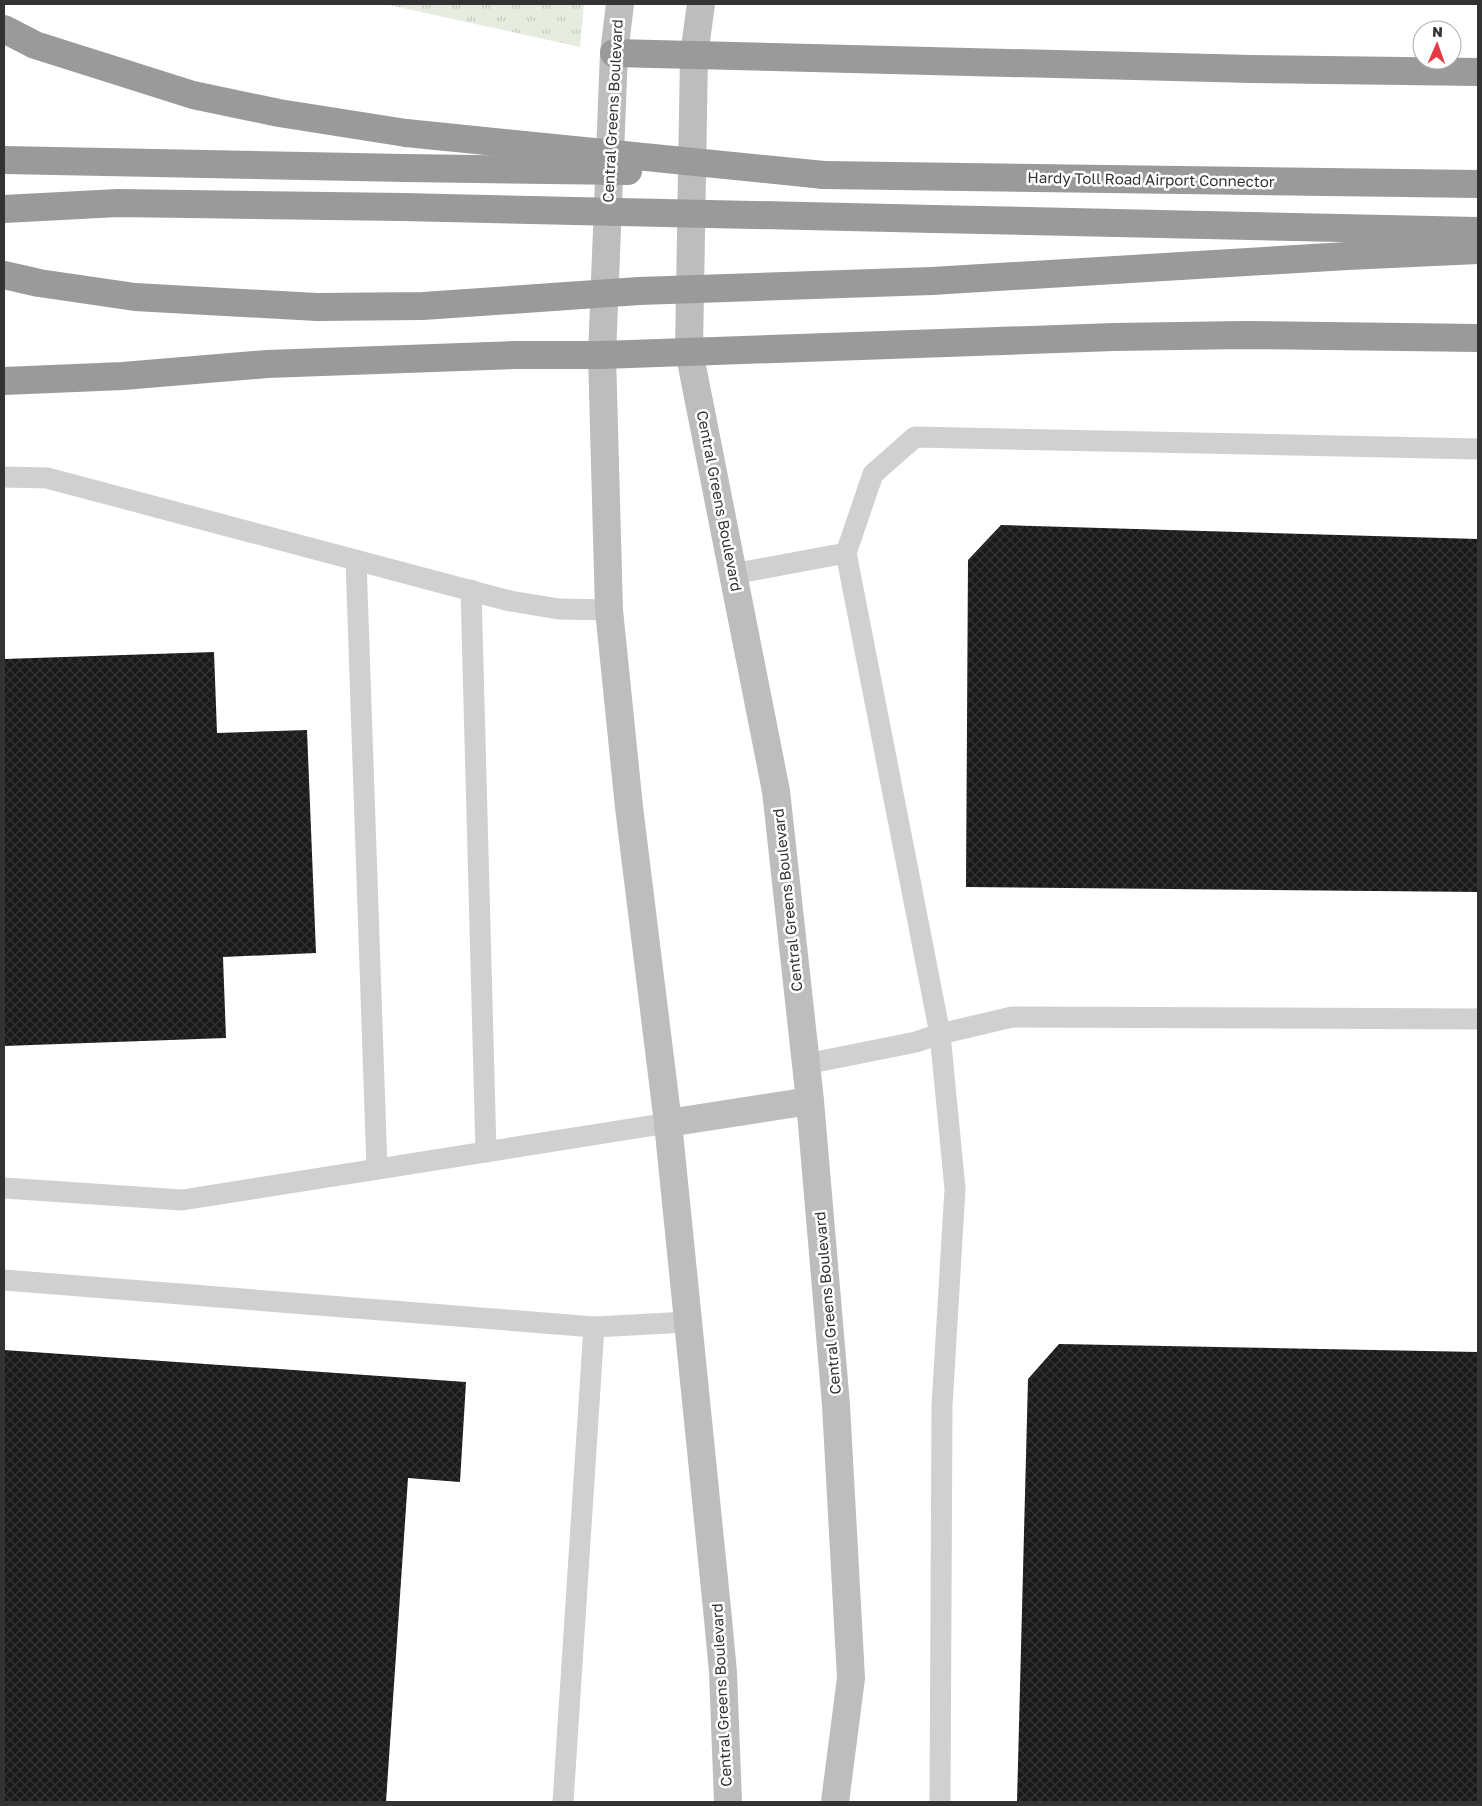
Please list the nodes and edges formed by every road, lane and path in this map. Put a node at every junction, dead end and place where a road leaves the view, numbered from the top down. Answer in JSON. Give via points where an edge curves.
{"nodes":[{"id":1,"x":620,"y":4,"type":"edge"},
{"id":2,"x":701,"y":4,"type":"edge"},
{"id":3,"x":4,"y":29,"type":"edge"},
{"id":4,"x":614,"y":52,"type":"junction"},
{"id":5,"x":694,"y":55,"type":"junction"},
{"id":6,"x":1478,"y":72,"type":"edge"},
{"id":7,"x":4,"y":160,"type":"edge"},
{"id":8,"x":824,"y":174,"type":"junction"},
{"id":9,"x":1478,"y":184,"type":"edge"},
{"id":10,"x":4,"y":208,"type":"edge"},
{"id":11,"x":1478,"y":231,"type":"edge"},
{"id":12,"x":1478,"y":250,"type":"edge"},
{"id":13,"x":4,"y":275,"type":"edge"},
{"id":14,"x":1478,"y":338,"type":"edge"},
{"id":15,"x":689,"y":351,"type":"junction"},
{"id":16,"x":602,"y":354,"type":"junction"},
{"id":17,"x":4,"y":381,"type":"edge"},
{"id":18,"x":1478,"y":449,"type":"edge"},
{"id":19,"x":4,"y":477,"type":"edge"},
{"id":20,"x":846,"y":553,"type":"junction"},
{"id":21,"x":356,"y":560,"type":"junction"},
{"id":22,"x":733,"y":574,"type":"junction"},
{"id":23,"x":471,"y":590,"type":"junction"},
{"id":24,"x":609,"y":610,"type":"junction"},
{"id":25,"x":1478,"y":1019,"type":"edge"},
{"id":26,"x":940,"y":1034,"type":"junction"},
{"id":27,"x":806,"y":1064,"type":"junction"},
{"id":28,"x":810,"y":1101,"type":"junction"},
{"id":29,"x":668,"y":1123,"type":"junction"},
{"id":30,"x":486,"y":1152,"type":"junction"},
{"id":31,"x":377,"y":1169,"type":"junction"},
{"id":32,"x":4,"y":1188,"type":"edge"},
{"id":33,"x":4,"y":1280,"type":"edge"},
{"id":34,"x":688,"y":1322,"type":"junction"},
{"id":35,"x":594,"y":1327,"type":"junction"},
{"id":36,"x":563,"y":1802,"type":"edge"},
{"id":37,"x":728,"y":1802,"type":"edge"},
{"id":38,"x":836,"y":1802,"type":"edge"},
{"id":39,"x":940,"y":1802,"type":"edge"}],
"edges":[{"from":1,"to":4,"type":"street","name":"Central Greens Boulevard"},
{"from":2,"to":5,"type":"street","name":"Central Greens Boulevard"},
{"from":3,"to":8,"type":"highway","bridge":true,"via":[[35,45],[193,96],[279,113],[406,133]]},
{"from":4,"to":5,"type":"highway"},
{"from":4,"to":16,"type":"street","name":"Central Greens Boulevard"},
{"from":5,"to":6,"type":"highway"},
{"from":5,"to":15,"type":"street","name":"Central Greens Boulevard"},
{"from":7,"to":8,"type":"highway","bridge":true},
{"from":8,"to":9,"type":"highway","name":"Hardy Toll Road Airport Connector"},
{"from":10,"to":11,"type":"highway","bridge":true,"via":[[118,203],[402,207]]},
{"from":12,"to":13,"type":"highway","bridge":true,"via":[[932,281],[639,291],[423,306],[317,307],[135,297]]},
{"from":14,"to":15,"type":"highway","via":[[1114,336]]},
{"from":15,"to":16,"type":"highway"},
{"from":15,"to":22,"type":"street","name":"Central Greens Boulevard"},
{"from":16,"to":17,"type":"highway","via":[[267,364],[123,376]]},
{"from":16,"to":24,"type":"street","name":"Central Greens Boulevard"},
{"from":18,"to":20,"type":"lane","via":[[915,437],[873,474]]},
{"from":19,"to":21,"type":"lane","via":[[47,478]]},
{"from":20,"to":22,"type":"lane"},
{"from":20,"to":26,"type":"lane"},
{"from":21,"to":23,"type":"lane"},
{"from":21,"to":31,"type":"lane"},
{"from":22,"to":27,"type":"street","name":"Central Greens Boulevard","via":[[776,791]]},
{"from":23,"to":24,"type":"lane","via":[[559,609]]},
{"from":23,"to":30,"type":"lane"},
{"from":24,"to":29,"type":"street","name":"Central Greens Boulevard","via":[[629,807]]},
{"from":25,"to":26,"type":"lane","via":[[1012,1017]]},
{"from":26,"to":27,"type":"lane","via":[[916,1042]]},
{"from":26,"to":39,"type":"lane","via":[[954,1189],[942,1406]]},
{"from":27,"to":28,"type":"street","name":"Central Greens Boulevard"},
{"from":28,"to":29,"type":"street"},
{"from":28,"to":38,"type":"street","name":"Central Greens Boulevard","via":[[836,1405],[850,1678]]},
{"from":29,"to":30,"type":"lane"},
{"from":29,"to":34,"type":"street","name":"Central Greens Boulevard"},
{"from":30,"to":31,"type":"lane"},
{"from":31,"to":32,"type":"lane","via":[[182,1200]]},
{"from":33,"to":35,"type":"lane"},
{"from":34,"to":35,"type":"lane"},
{"from":34,"to":37,"type":"street","name":"Central Greens Boulevard","via":[[723,1672]]},
{"from":35,"to":36,"type":"lane"}]}
